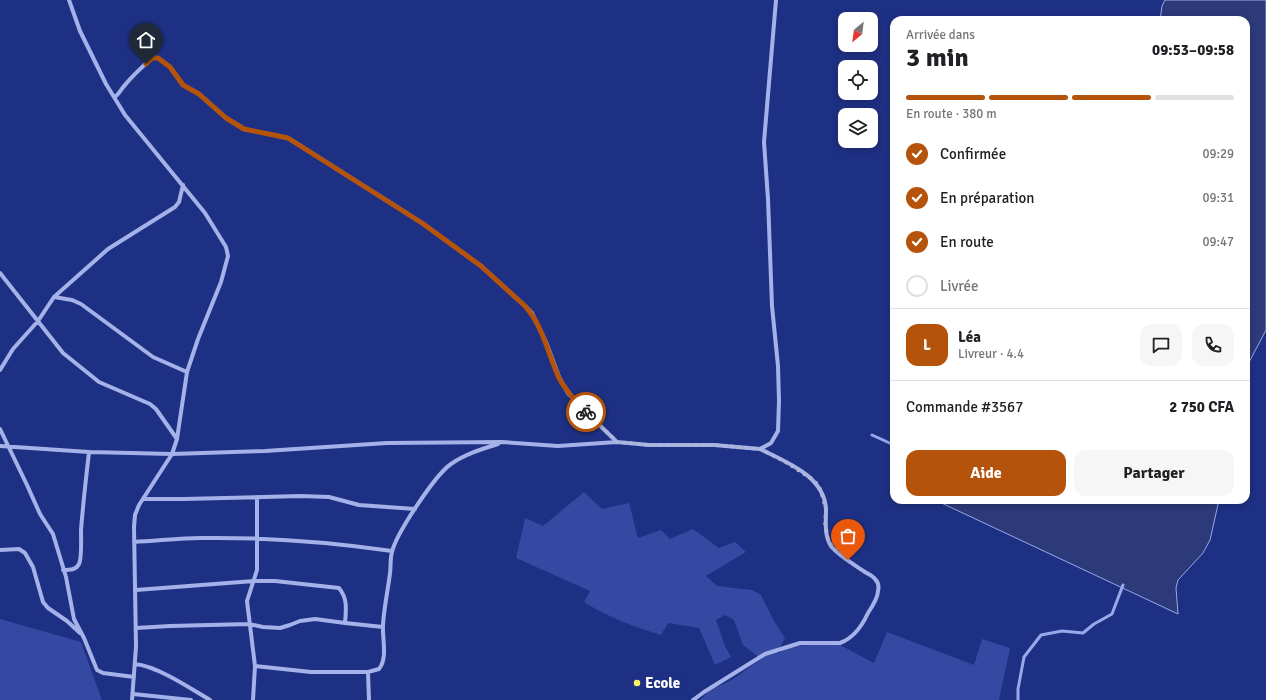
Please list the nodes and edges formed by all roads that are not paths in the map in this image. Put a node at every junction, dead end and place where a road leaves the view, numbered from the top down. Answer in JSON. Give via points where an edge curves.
{"nodes":[{"id":1,"x":69,"y":0,"type":"edge"},
{"id":2,"x":776,"y":0,"type":"edge"},
{"id":3,"x":115,"y":97,"type":"junction"},
{"id":4,"x":183,"y":185,"type":"junction"},
{"id":5,"x":0,"y":273,"type":"edge"},
{"id":6,"x":54,"y":297,"type":"junction"},
{"id":7,"x":38,"y":321,"type":"junction"},
{"id":8,"x":0,"y":370,"type":"edge"},
{"id":9,"x":187,"y":372,"type":"junction"},
{"id":10,"x":0,"y":429,"type":"edge"},
{"id":11,"x":177,"y":439,"type":"junction"},
{"id":12,"x":502,"y":442,"type":"junction"},
{"id":13,"x":617,"y":442,"type":"junction"},
{"id":14,"x":0,"y":446,"type":"edge"},
{"id":15,"x":9,"y":446,"type":"junction"},
{"id":16,"x":760,"y":449,"type":"junction"},
{"id":17,"x":89,"y":452,"type":"junction"},
{"id":18,"x":172,"y":454,"type":"junction"},
{"id":19,"x":257,"y":497,"type":"junction"},
{"id":20,"x":144,"y":499,"type":"junction"},
{"id":21,"x":415,"y":509,"type":"junction"},
{"id":22,"x":257,"y":538,"type":"junction"},
{"id":23,"x":134,"y":542,"type":"junction"},
{"id":24,"x":0,"y":550,"type":"edge"},
{"id":25,"x":392,"y":552,"type":"junction"},
{"id":26,"x":63,"y":570,"type":"junction"},
{"id":27,"x":254,"y":581,"type":"junction"},
{"id":28,"x":136,"y":590,"type":"junction"},
{"id":29,"x":345,"y":623,"type":"junction"},
{"id":30,"x":249,"y":624,"type":"junction"},
{"id":31,"x":383,"y":627,"type":"junction"},
{"id":32,"x":136,"y":628,"type":"junction"},
{"id":33,"x":84,"y":638,"type":"junction"},
{"id":34,"x":135,"y":664,"type":"junction"},
{"id":35,"x":255,"y":666,"type":"junction"},
{"id":36,"x":368,"y":672,"type":"junction"},
{"id":37,"x":134,"y":677,"type":"junction"},
{"id":38,"x":133,"y":694,"type":"junction"},
{"id":39,"x":132,"y":700,"type":"edge"},
{"id":40,"x":190,"y":700,"type":"edge"},
{"id":41,"x":210,"y":700,"type":"edge"},
{"id":42,"x":253,"y":700,"type":"edge"},
{"id":43,"x":369,"y":700,"type":"edge"},
{"id":44,"x":693,"y":700,"type":"edge"}],
"edges":[{"from":1,"to":3,"type":"street","via":[[80,30]]},
{"from":2,"to":16,"type":"street","via":[[764,142],[772,306],[780,401],[777,435],[771,443]]},
{"from":3,"to":4,"type":"street","via":[[125,115]]},
{"from":3,"to":13,"type":"street","via":[[152,58],[158,58],[170,67],[183,85],[199,94],[226,118],[244,129],[288,138],[422,223],[481,266],[525,306],[535,319],[568,393]]},
{"from":4,"to":6,"type":"street","via":[[179,202],[175,207],[108,249]]},
{"from":4,"to":9,"type":"street","via":[[206,213],[226,246],[228,256],[221,282]]},
{"from":5,"to":7,"type":"street"},
{"from":6,"to":7,"type":"street"},
{"from":6,"to":9,"type":"street","via":[[81,304],[153,357]]},
{"from":7,"to":8,"type":"street","via":[[13,349]]},
{"from":7,"to":11,"type":"street","via":[[63,353],[95,379],[156,409]]},
{"from":9,"to":11,"type":"street"},
{"from":10,"to":15,"type":"street"},
{"from":11,"to":18,"type":"street"},
{"from":12,"to":13,"type":"street","via":[[558,446]]},
{"from":12,"to":18,"type":"street","via":[[387,443]]},
{"from":12,"to":21,"type":"street","via":[[473,452],[452,464],[443,471]]},
{"from":13,"to":16,"type":"street"},
{"from":14,"to":15,"type":"street"},
{"from":15,"to":17,"type":"street"},
{"from":15,"to":26,"type":"street","via":[[40,514],[53,534]]},
{"from":16,"to":44,"type":"street","via":[[796,468],[817,484],[825,503],[825,523],[832,547],[876,580],[878,594],[864,622],[846,641],[800,643],[765,654]]},
{"from":17,"to":18,"type":"street"},
{"from":17,"to":26,"type":"street","via":[[81,530],[81,559],[79,566],[74,570]]},
{"from":18,"to":20,"type":"street"},
{"from":19,"to":20,"type":"street"},
{"from":19,"to":21,"type":"street","via":[[329,497],[359,505]]},
{"from":19,"to":22,"type":"street"},
{"from":20,"to":23,"type":"street","via":[[135,515]]},
{"from":21,"to":25,"type":"street","via":[[399,534]]},
{"from":22,"to":23,"type":"street"},
{"from":22,"to":25,"type":"street","via":[[304,540]]},
{"from":22,"to":27,"type":"street","via":[[257,570]]},
{"from":23,"to":28,"type":"street"},
{"from":24,"to":33,"type":"street","via":[[19,549],[24,553],[33,567],[43,602]]},
{"from":25,"to":31,"type":"street"},
{"from":26,"to":33,"type":"street","via":[[74,619]]},
{"from":27,"to":28,"type":"street"},
{"from":27,"to":29,"type":"street","via":[[339,588],[346,604]]},
{"from":27,"to":30,"type":"street","via":[[248,601]]},
{"from":28,"to":32,"type":"street"},
{"from":29,"to":30,"type":"street","via":[[315,619],[280,628]]},
{"from":29,"to":31,"type":"street"},
{"from":30,"to":32,"type":"street"},
{"from":30,"to":35,"type":"street"},
{"from":31,"to":36,"type":"street","via":[[382,666]]},
{"from":32,"to":34,"type":"street"},
{"from":33,"to":37,"type":"street","via":[[97,670]]},
{"from":34,"to":37,"type":"street"},
{"from":34,"to":41,"type":"street","via":[[162,673]]},
{"from":35,"to":36,"type":"street","via":[[311,672]]},
{"from":35,"to":42,"type":"street"},
{"from":36,"to":43,"type":"street"},
{"from":37,"to":38,"type":"street"},
{"from":38,"to":39,"type":"street"},
{"from":38,"to":40,"type":"street"}]}
